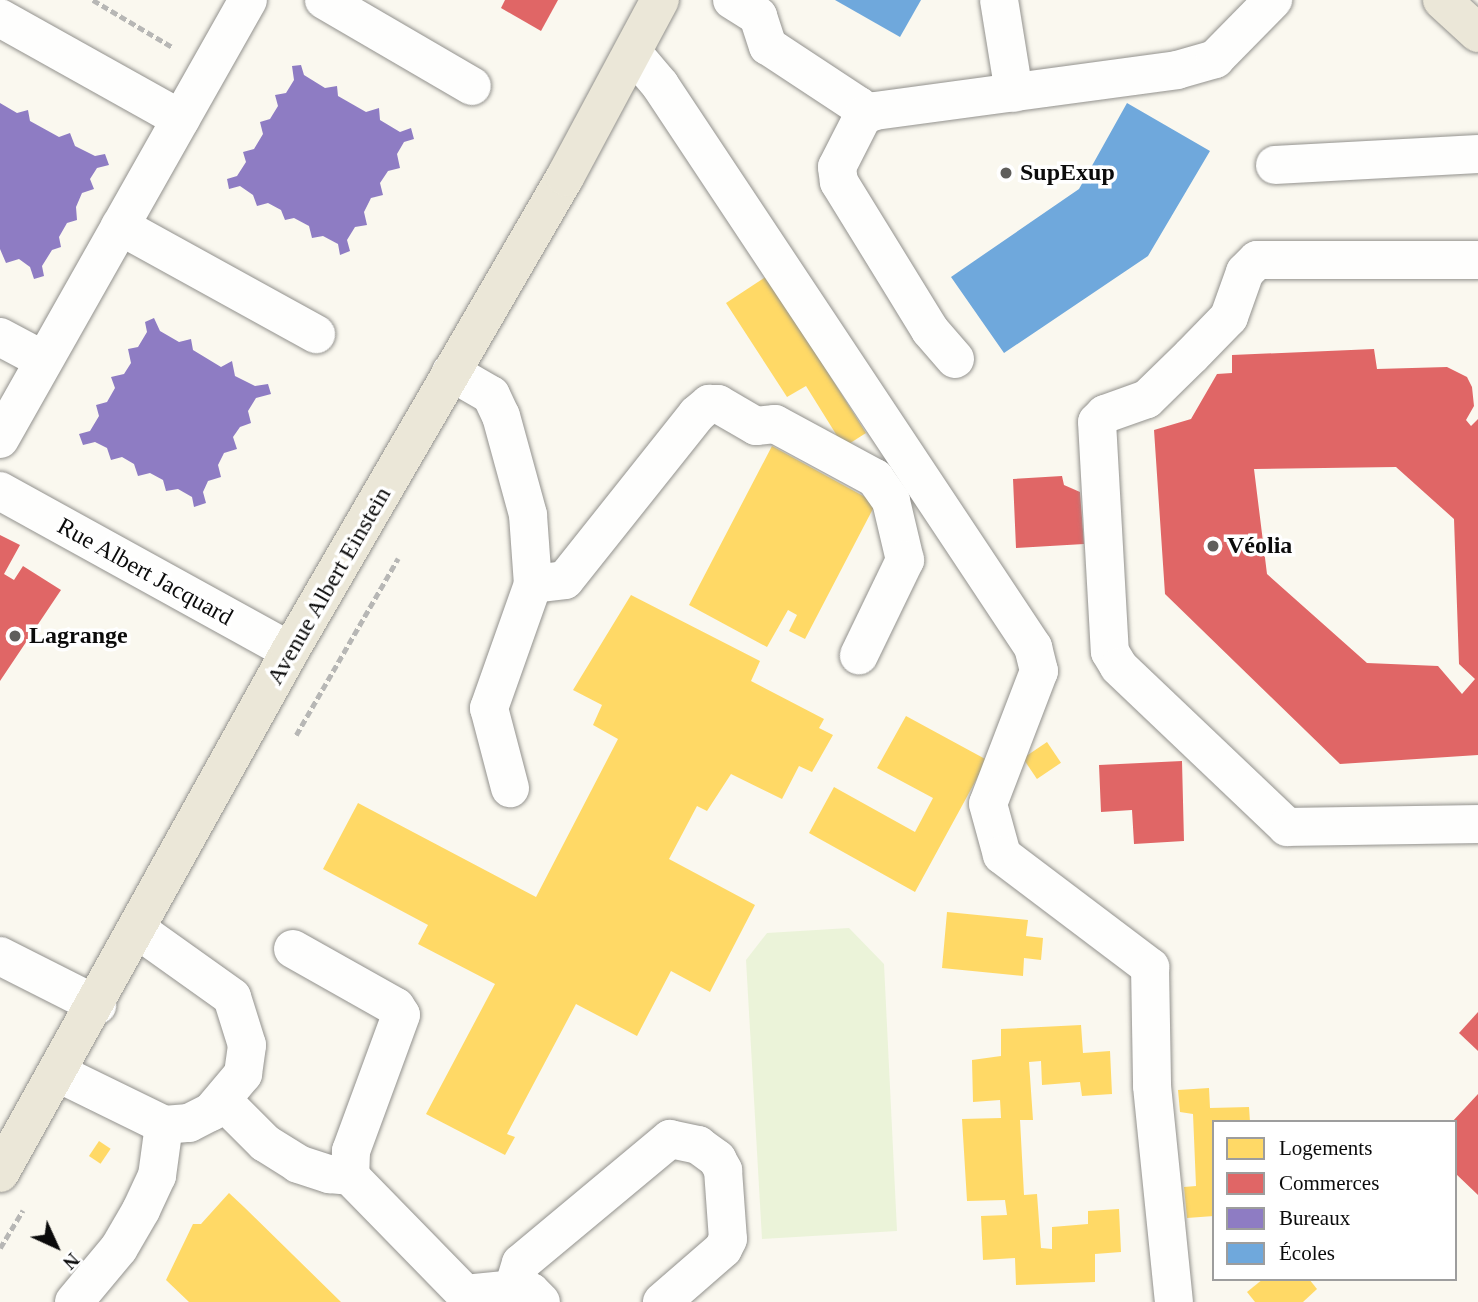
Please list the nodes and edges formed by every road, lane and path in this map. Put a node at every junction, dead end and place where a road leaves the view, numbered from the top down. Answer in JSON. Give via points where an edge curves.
{"nodes":[{"id":1,"x":93,"y":0,"type":"edge"},
{"id":2,"x":324,"y":0,"type":"edge"},
{"id":3,"x":660,"y":0,"type":"edge"},
{"id":4,"x":732,"y":0,"type":"edge"},
{"id":5,"x":999,"y":0,"type":"edge"},
{"id":6,"x":1273,"y":0,"type":"edge"},
{"id":7,"x":1442,"y":0,"type":"edge"},
{"id":8,"x":239,"y":3,"type":"edge"},
{"id":9,"x":0,"y":18,"type":"edge"},
{"id":10,"x":1478,"y":33,"type":"edge"},
{"id":11,"x":633,"y":53,"type":"junction"},
{"id":12,"x":209,"y":69,"type":"junction"},
{"id":13,"x":472,"y":86,"type":"dead end"},
{"id":14,"x":1014,"y":93,"type":"junction"},
{"id":15,"x":863,"y":116,"type":"junction"},
{"id":16,"x":181,"y":119,"type":"junction"},
{"id":17,"x":1478,"y":154,"type":"edge"},
{"id":18,"x":1275,"y":165,"type":"dead end"},
{"id":19,"x":120,"y":226,"type":"junction"},
{"id":20,"x":1478,"y":260,"type":"edge"},
{"id":21,"x":316,"y":334,"type":"dead end"},
{"id":22,"x":0,"y":337,"type":"edge"},
{"id":23,"x":955,"y":359,"type":"dead end"},
{"id":24,"x":43,"y":360,"type":"junction"},
{"id":25,"x":451,"y":372,"type":"junction"},
{"id":26,"x":0,"y":439,"type":"edge"},
{"id":27,"x":0,"y":491,"type":"edge"},
{"id":28,"x":533,"y":584,"type":"junction"},
{"id":29,"x":290,"y":651,"type":"junction"},
{"id":30,"x":859,"y":655,"type":"dead end"},
{"id":31,"x":510,"y":788,"type":"dead end"},
{"id":32,"x":1478,"y":824,"type":"edge"},
{"id":33,"x":138,"y":930,"type":"junction"},
{"id":34,"x":293,"y":949,"type":"dead end"},
{"id":35,"x":7,"y":970,"type":"edge"},
{"id":36,"x":97,"y":1005,"type":"junction"},
{"id":37,"x":58,"y":1073,"type":"junction"},
{"id":38,"x":223,"y":1102,"type":"junction"},
{"id":39,"x":164,"y":1125,"type":"junction"},
{"id":40,"x":0,"y":1174,"type":"edge"},
{"id":41,"x":350,"y":1175,"type":"junction"},
{"id":42,"x":527,"y":1295,"type":"edge"},
{"id":43,"x":74,"y":1302,"type":"edge"},
{"id":44,"x":662,"y":1302,"type":"edge"},
{"id":45,"x":1174,"y":1302,"type":"edge"}],
"edges":[{"from":1,"to":12,"type":"path"},
{"from":2,"to":13,"type":"street"},
{"from":3,"to":11,"type":"main road","name":"Avenue Albert Einstein"},
{"from":4,"to":15,"type":"street","via":[[758,16],[768,47],[859,106]]},
{"from":5,"to":14,"type":"street"},
{"from":6,"to":14,"type":"street","via":[[1215,59],[1177,70]]},
{"from":7,"to":10,"type":"main road"},
{"from":8,"to":12,"type":"street"},
{"from":9,"to":16,"type":"street"},
{"from":11,"to":25,"type":"main road","name":"Avenue Albert Einstein"},
{"from":11,"to":45,"type":"street","via":[[660,85],[1033,647],[1039,671],[988,804],[1002,855],[1150,967],[1152,1086]]},
{"from":12,"to":16,"type":"street"},
{"from":14,"to":15,"type":"street"},
{"from":15,"to":23,"type":"street","via":[[837,167],[839,182],[930,330]]},
{"from":16,"to":19,"type":"street"},
{"from":17,"to":18,"type":"street"},
{"from":19,"to":21,"type":"street"},
{"from":19,"to":24,"type":"street"},
{"from":20,"to":32,"type":"street","via":[[1257,260],[1245,272],[1229,317],[1191,356],[1147,399],[1105,414],[1097,422],[1110,652],[1119,667],[1287,827]]},
{"from":22,"to":24,"type":"street"},
{"from":24,"to":26,"type":"street"},
{"from":25,"to":28,"type":"street","via":[[491,395],[501,416],[528,515]]},
{"from":25,"to":29,"type":"main road","name":"Avenue Albert Einstein"},
{"from":27,"to":29,"type":"street","name":"Rue Albert Jacquard"},
{"from":28,"to":30,"type":"street","via":[[565,580],[697,414],[709,404],[718,404],[756,426],[775,424],[875,478],[891,501],[905,560]]},
{"from":28,"to":31,"type":"street","via":[[489,708]]},
{"from":29,"to":33,"type":"main road","name":"Avenue Albert Einstein"},
{"from":33,"to":36,"type":"main road","name":"Avenue Albert Einstein"},
{"from":33,"to":38,"type":"street","via":[[232,997],[247,1045],[243,1074]]},
{"from":34,"to":41,"type":"street","via":[[396,1007],[401,1015],[351,1151]]},
{"from":35,"to":36,"type":"street"},
{"from":36,"to":37,"type":"main road","name":"Avenue Albert Einstein"},
{"from":37,"to":39,"type":"street"},
{"from":37,"to":40,"type":"main road","name":"Avenue Albert Einstein"},
{"from":38,"to":39,"type":"street","via":[[189,1123]]},
{"from":38,"to":41,"type":"street","via":[[265,1143],[298,1164]]},
{"from":39,"to":43,"type":"street","via":[[157,1176],[141,1210],[119,1248]]},
{"from":41,"to":42,"type":"street","via":[[465,1294]]},
{"from":42,"to":44,"type":"street","via":[[521,1263],[670,1139],[698,1145],[717,1159],[723,1170],[728,1239],[723,1249]]}]}
